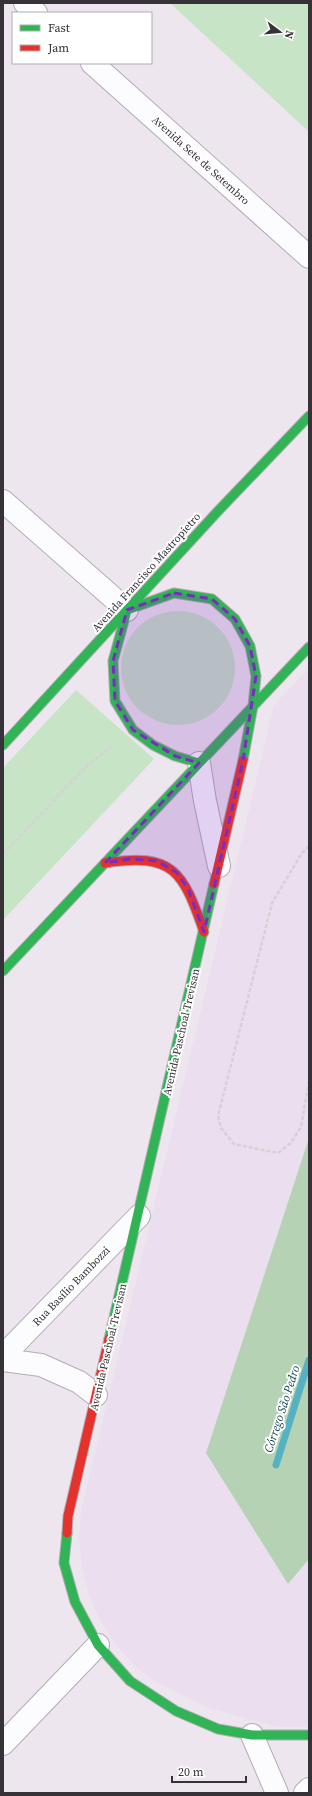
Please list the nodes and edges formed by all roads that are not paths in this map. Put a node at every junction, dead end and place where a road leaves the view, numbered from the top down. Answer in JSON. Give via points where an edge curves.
{"nodes":[{"id":1,"x":25,"y":3,"type":"edge"},
{"id":2,"x":35,"y":12,"type":"edge"},
{"id":3,"x":93,"y":64,"type":"edge"},
{"id":4,"x":309,"y":257,"type":"edge"},
{"id":5,"x":309,"y":416,"type":"edge"},
{"id":6,"x":3,"y":502,"type":"edge"},
{"id":7,"x":127,"y":610,"type":"junction"},
{"id":8,"x":309,"y":647,"type":"edge"},
{"id":9,"x":253,"y":706,"type":"junction"},
{"id":10,"x":3,"y":745,"type":"edge"},
{"id":11,"x":199,"y":763,"type":"junction"},
{"id":12,"x":105,"y":863,"type":"junction"},
{"id":13,"x":219,"y":866,"type":"junction"},
{"id":14,"x":204,"y":932,"type":"junction"},
{"id":15,"x":3,"y":971,"type":"edge"},
{"id":16,"x":139,"y":1216,"type":"junction"},
{"id":17,"x":3,"y":1356,"type":"edge"},
{"id":18,"x":3,"y":1360,"type":"edge"},
{"id":19,"x":96,"y":1395,"type":"junction"},
{"id":20,"x":98,"y":1645,"type":"junction"},
{"id":21,"x":252,"y":1735,"type":"junction"},
{"id":22,"x":309,"y":1735,"type":"edge"},
{"id":23,"x":3,"y":1744,"type":"edge"},
{"id":24,"x":309,"y":1789,"type":"edge"},
{"id":25,"x":277,"y":1793,"type":"edge"},
{"id":26,"x":305,"y":1793,"type":"edge"}],
"edges":[{"from":1,"to":2,"type":"street"},
{"from":3,"to":4,"type":"street","name":"Avenida Sete de Setembro"},
{"from":5,"to":7,"type":"main road","name":"Avenida Francisco Mastropietro"},
{"from":6,"to":7,"type":"street"},
{"from":7,"to":9,"type":"main road","name":"Avenida Paschoal Trevisan","via":[[174,593],[212,599],[235,619],[250,646],[256,676]]},
{"from":7,"to":10,"type":"main road","name":"Avenida Francisco Mastropietro"},
{"from":7,"to":11,"type":"main road","via":[[113,661],[115,701],[133,730],[153,745]]},
{"from":8,"to":9,"type":"main road"},
{"from":9,"to":11,"type":"main road"},
{"from":9,"to":13,"type":"main road","name":"Avenida Paschoal Trevisan"},
{"from":11,"to":12,"type":"main road"},
{"from":11,"to":13,"type":"street","name":"Avenida Paschoal Trevisan"},
{"from":12,"to":14,"type":"main road","via":[[130,859],[157,861],[177,873],[188,889]]},
{"from":12,"to":15,"type":"main road"},
{"from":13,"to":14,"type":"main road","name":"Avenida Paschoal Trevisan"},
{"from":14,"to":16,"type":"main road","name":"Avenida Paschoal Trevisan"},
{"from":16,"to":17,"type":"street","name":"Rua Basílio Bambozzi"},
{"from":16,"to":19,"type":"main road","name":"Avenida Paschoal Trevisan"},
{"from":18,"to":19,"type":"street","via":[[41,1366],[79,1382]]},
{"from":19,"to":20,"type":"main road","name":"Avenida Paschoal Trevisan","via":[[68,1516],[64,1563],[75,1602]]},
{"from":20,"to":21,"type":"main road","name":"Avenida Paschoal Trevisan","via":[[130,1681],[176,1711],[218,1730]]},
{"from":20,"to":23,"type":"street"},
{"from":21,"to":22,"type":"main road","name":"Avenida Paschoal Trevisan"},
{"from":21,"to":25,"type":"street"},
{"from":24,"to":26,"type":"street"}]}
